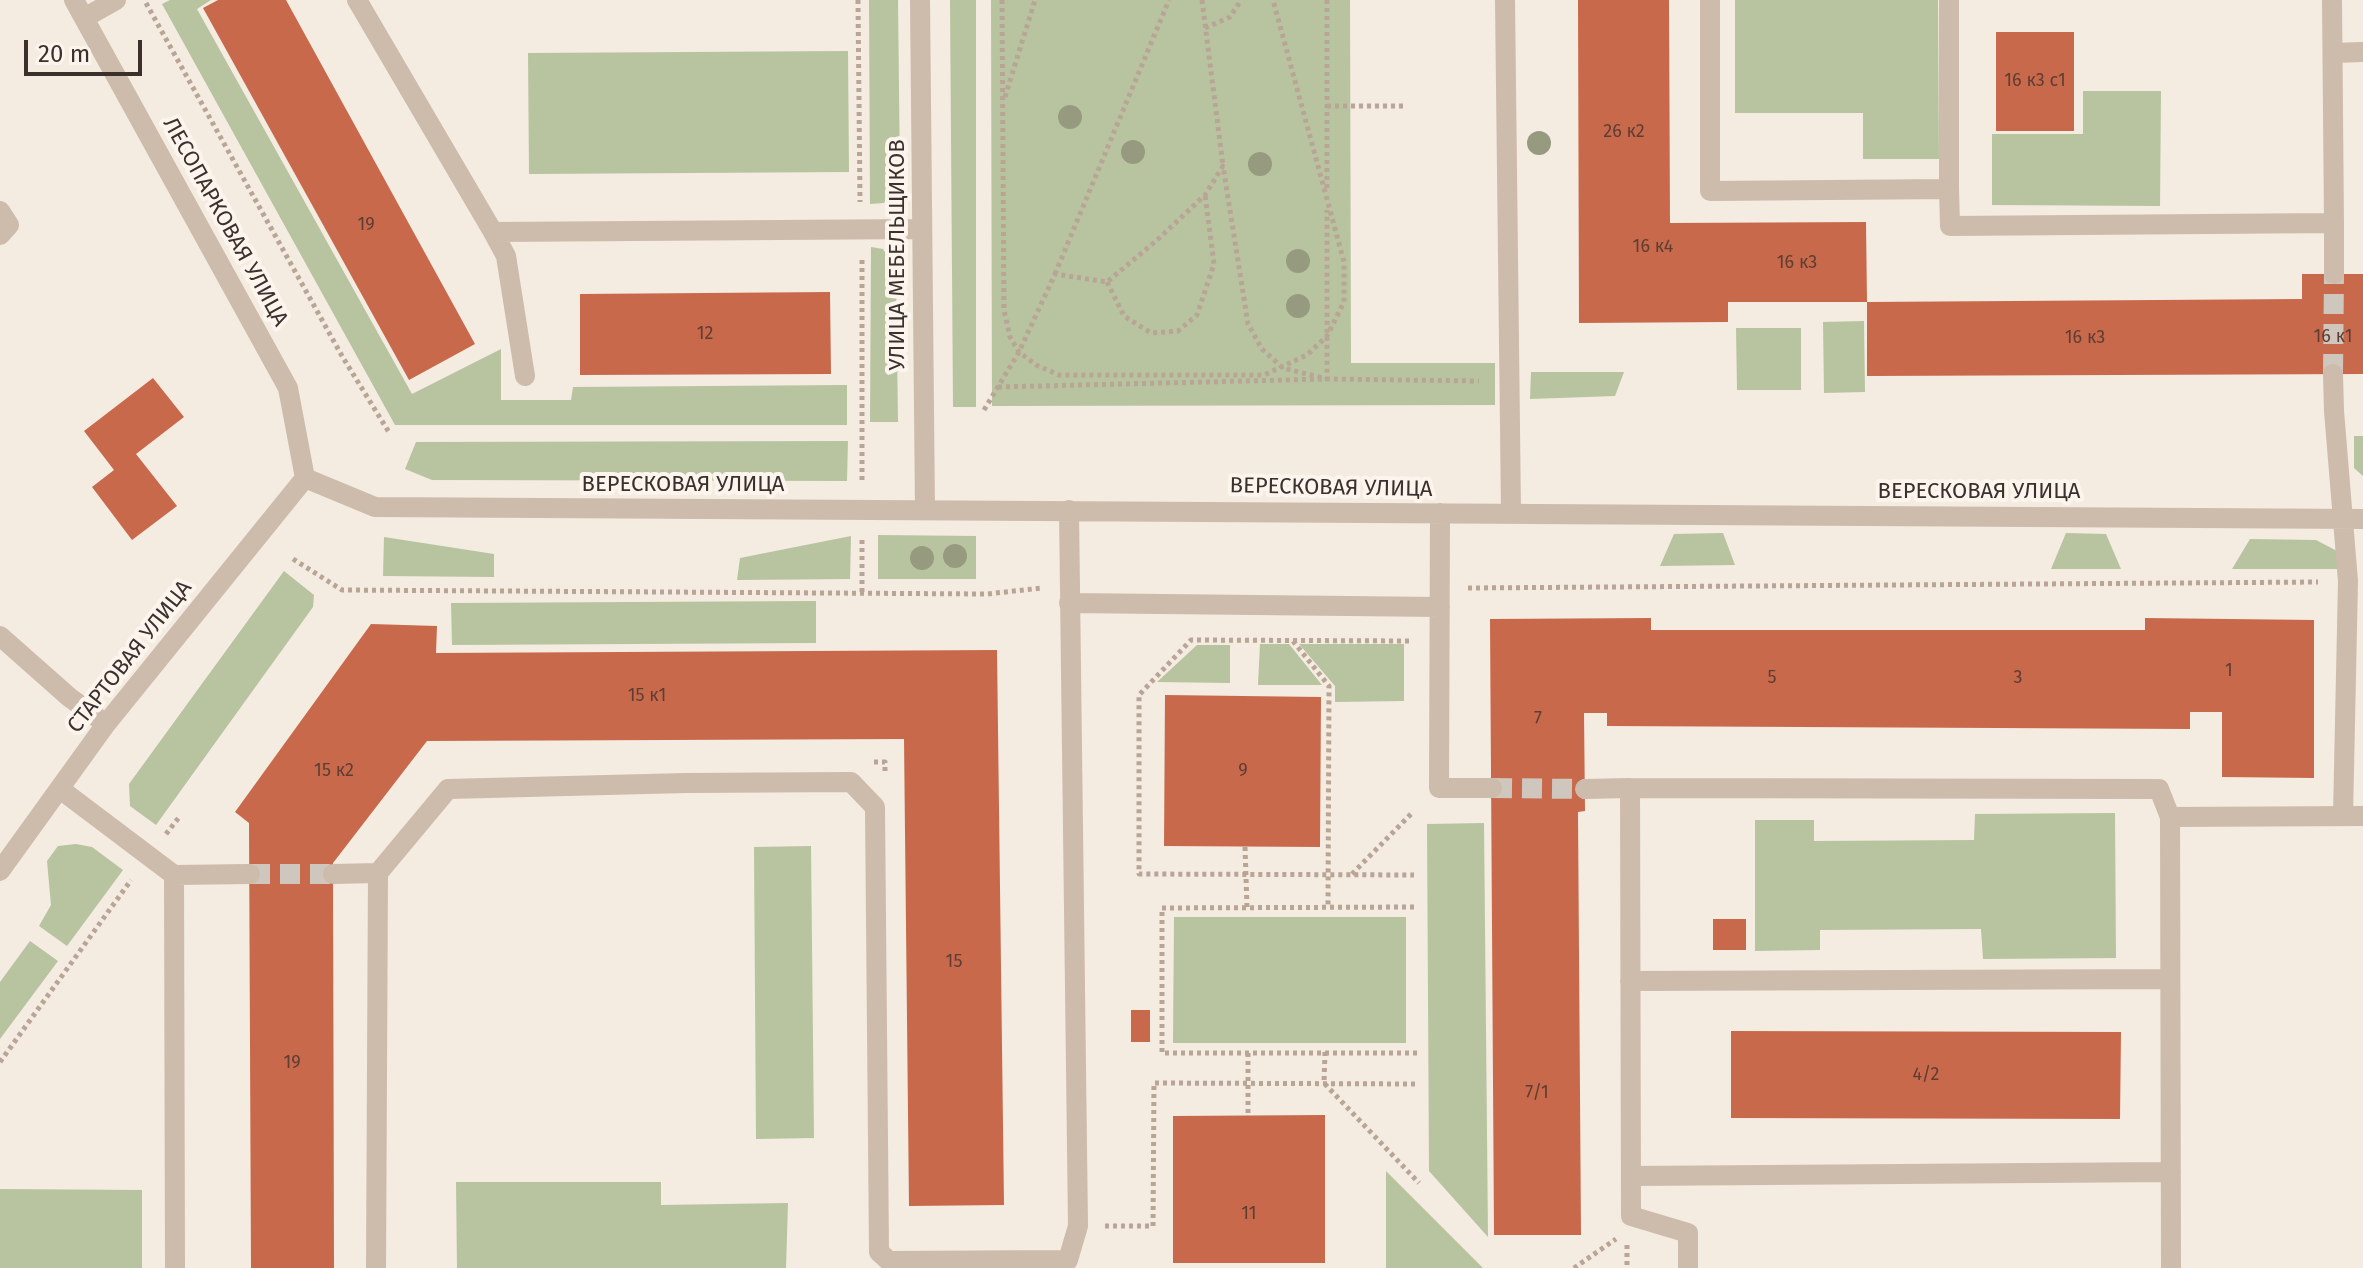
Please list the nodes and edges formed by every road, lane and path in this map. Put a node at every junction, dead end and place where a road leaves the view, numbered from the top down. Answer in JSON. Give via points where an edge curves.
{"nodes":[{"id":1,"x":116,"y":0,"type":"edge"},
{"id":2,"x":154,"y":0,"type":"edge"},
{"id":3,"x":357,"y":0,"type":"edge"},
{"id":4,"x":858,"y":0,"type":"edge"},
{"id":5,"x":920,"y":0,"type":"edge"},
{"id":6,"x":1002,"y":0,"type":"edge"},
{"id":7,"x":1035,"y":0,"type":"edge"},
{"id":8,"x":1169,"y":0,"type":"edge"},
{"id":9,"x":1202,"y":0,"type":"edge"},
{"id":10,"x":1241,"y":0,"type":"edge"},
{"id":11,"x":1273,"y":0,"type":"edge"},
{"id":12,"x":1327,"y":0,"type":"edge"},
{"id":13,"x":1505,"y":0,"type":"edge"},
{"id":14,"x":1710,"y":0,"type":"edge"},
{"id":15,"x":1949,"y":0,"type":"edge"},
{"id":16,"x":2332,"y":0,"type":"edge"},
{"id":17,"x":146,"y":2,"type":"edge"},
{"id":18,"x":79,"y":9,"type":"edge"},
{"id":19,"x":1205,"y":28,"type":"junction"},
{"id":20,"x":2363,"y":52,"type":"edge"},
{"id":21,"x":2333,"y":53,"type":"junction"},
{"id":22,"x":1003,"y":101,"type":"junction"},
{"id":23,"x":1327,"y":106,"type":"junction"},
{"id":24,"x":1403,"y":106,"type":"dead end"},
{"id":25,"x":1223,"y":166,"type":"junction"},
{"id":26,"x":1949,"y":189,"type":"junction"},
{"id":27,"x":1205,"y":195,"type":"junction"},
{"id":28,"x":1327,"y":201,"type":"junction"},
{"id":29,"x":0,"y":211,"type":"edge"},
{"id":30,"x":2334,"y":223,"type":"junction"},
{"id":31,"x":922,"y":229,"type":"junction"},
{"id":32,"x":860,"y":231,"type":"junction"},
{"id":33,"x":493,"y":232,"type":"junction"},
{"id":34,"x":0,"y":235,"type":"edge"},
{"id":35,"x":1055,"y":274,"type":"junction"},
{"id":36,"x":2334,"y":274,"type":"tunnel mouth"},
{"id":37,"x":1107,"y":282,"type":"junction"},
{"id":38,"x":1327,"y":336,"type":"junction"},
{"id":39,"x":1019,"y":352,"type":"junction"},
{"id":40,"x":1283,"y":368,"type":"junction"},
{"id":41,"x":2333,"y":374,"type":"tunnel mouth"},
{"id":42,"x":525,"y":376,"type":"dead end"},
{"id":43,"x":1327,"y":379,"type":"junction"},
{"id":44,"x":997,"y":387,"type":"junction"},
{"id":45,"x":1510,"y":409,"type":"junction"},
{"id":46,"x":984,"y":410,"type":"dead end"},
{"id":47,"x":390,"y":434,"type":"dead end"},
{"id":48,"x":305,"y":478,"type":"junction"},
{"id":49,"x":862,"y":509,"type":"junction"},
{"id":50,"x":925,"y":510,"type":"junction"},
{"id":51,"x":1069,"y":510,"type":"junction"},
{"id":52,"x":1440,"y":513,"type":"junction"},
{"id":53,"x":1511,"y":513,"type":"junction"},
{"id":54,"x":2342,"y":519,"type":"junction"},
{"id":55,"x":2363,"y":519,"type":"edge"},
{"id":56,"x":862,"y":595,"type":"dead end"},
{"id":57,"x":1069,"y":603,"type":"junction"},
{"id":58,"x":1440,"y":607,"type":"junction"},
{"id":59,"x":0,"y":636,"type":"edge"},
{"id":60,"x":1292,"y":640,"type":"junction"},
{"id":61,"x":1410,"y":641,"type":"dead end"},
{"id":62,"x":106,"y":724,"type":"junction"},
{"id":63,"x":869,"y":762,"type":"dead end"},
{"id":64,"x":885,"y":778,"type":"dead end"},
{"id":65,"x":1492,"y":788,"type":"tunnel mouth"},
{"id":66,"x":1630,"y":788,"type":"junction"},
{"id":67,"x":60,"y":789,"type":"junction"},
{"id":68,"x":1585,"y":789,"type":"tunnel mouth"},
{"id":69,"x":1413,"y":812,"type":"dead end"},
{"id":70,"x":180,"y":816,"type":"dead end"},
{"id":71,"x":2353,"y":816,"type":"edge"},
{"id":72,"x":2170,"y":817,"type":"junction"},
{"id":73,"x":1245,"y":847,"type":"dead end"},
{"id":74,"x":148,"y":855,"type":"junction"},
{"id":75,"x":0,"y":871,"type":"edge"},
{"id":76,"x":378,"y":873,"type":"junction"},
{"id":77,"x":250,"y":874,"type":"tunnel mouth"},
{"id":78,"x":333,"y":874,"type":"tunnel mouth"},
{"id":79,"x":174,"y":875,"type":"junction"},
{"id":80,"x":1245,"y":875,"type":"junction"},
{"id":81,"x":1328,"y":875,"type":"junction"},
{"id":82,"x":1351,"y":875,"type":"junction"},
{"id":83,"x":1414,"y":875,"type":"dead end"},
{"id":84,"x":1247,"y":907,"type":"junction"},
{"id":85,"x":1328,"y":907,"type":"junction"},
{"id":86,"x":1414,"y":907,"type":"dead end"},
{"id":87,"x":2170,"y":979,"type":"junction"},
{"id":88,"x":1630,"y":981,"type":"junction"},
{"id":89,"x":1325,"y":1052,"type":"junction"},
{"id":90,"x":1248,"y":1053,"type":"junction"},
{"id":91,"x":1417,"y":1053,"type":"dead end"},
{"id":92,"x":0,"y":1062,"type":"edge"},
{"id":93,"x":1324,"y":1083,"type":"junction"},
{"id":94,"x":1248,"y":1084,"type":"junction"},
{"id":95,"x":1418,"y":1084,"type":"dead end"},
{"id":96,"x":1248,"y":1116,"type":"dead end"},
{"id":97,"x":2171,"y":1172,"type":"junction"},
{"id":98,"x":1631,"y":1176,"type":"junction"},
{"id":99,"x":1419,"y":1183,"type":"dead end"},
{"id":100,"x":1078,"y":1226,"type":"junction"},
{"id":101,"x":888,"y":1265,"type":"edge"},
{"id":102,"x":175,"y":1268,"type":"edge"},
{"id":103,"x":376,"y":1268,"type":"edge"},
{"id":104,"x":1574,"y":1268,"type":"edge"},
{"id":105,"x":1627,"y":1268,"type":"edge"},
{"id":106,"x":1688,"y":1268,"type":"edge"},
{"id":107,"x":2171,"y":1268,"type":"edge"}],
"edges":[{"from":1,"to":18,"type":"street"},
{"from":2,"to":17,"type":"path"},
{"from":3,"to":33,"type":"street"},
{"from":4,"to":32,"type":"path"},
{"from":5,"to":31,"type":"street","name":"УЛИЦА МЕБЕЛЬЩИКОВ"},
{"from":6,"to":22,"type":"path"},
{"from":7,"to":22,"type":"path"},
{"from":8,"to":35,"type":"path"},
{"from":9,"to":19,"type":"path"},
{"from":10,"to":19,"type":"path","via":[[1230,17]]},
{"from":11,"to":28,"type":"path"},
{"from":12,"to":23,"type":"path"},
{"from":13,"to":45,"type":"street"},
{"from":14,"to":26,"type":"street","via":[[1710,191]]},
{"from":15,"to":26,"type":"street"},
{"from":16,"to":21,"type":"street"},
{"from":17,"to":47,"type":"path"},
{"from":18,"to":48,"type":"street","name":"ЛЕСОПАРКОВАЯ УЛИЦА","via":[[288,388]]},
{"from":19,"to":25,"type":"path"},
{"from":20,"to":21,"type":"street"},
{"from":21,"to":30,"type":"street"},
{"from":22,"to":39,"type":"path","via":[[1004,310]]},
{"from":23,"to":24,"type":"path"},
{"from":23,"to":28,"type":"path"},
{"from":25,"to":27,"type":"path"},
{"from":25,"to":40,"type":"path","via":[[1248,324],[1262,349]]},
{"from":26,"to":30,"type":"street","via":[[1950,226]]},
{"from":27,"to":37,"type":"path"},
{"from":27,"to":37,"type":"path","via":[[1214,264],[1197,315],[1178,331],[1151,333],[1124,316]]},
{"from":28,"to":38,"type":"path"},
{"from":28,"to":38,"type":"path","via":[[1344,262],[1344,302]]},
{"from":29,"to":34,"type":"street","via":[[9,225]]},
{"from":30,"to":36,"type":"street"},
{"from":31,"to":32,"type":"street"},
{"from":31,"to":50,"type":"street","name":"УЛИЦА МЕБЕЛЬЩИКОВ"},
{"from":32,"to":33,"type":"street"},
{"from":32,"to":49,"type":"path"},
{"from":33,"to":42,"type":"street","via":[[506,256]]},
{"from":35,"to":37,"type":"path"},
{"from":35,"to":39,"type":"path"},
{"from":38,"to":40,"type":"path"},
{"from":38,"to":43,"type":"path"},
{"from":39,"to":40,"type":"path","via":[[1059,375],[1264,375]]},
{"from":39,"to":44,"type":"path"},
{"from":40,"to":43,"type":"path"},
{"from":41,"to":54,"type":"street"},
{"from":43,"to":44,"type":"path"},
{"from":43,"to":45,"type":"path","via":[[1489,381]]},
{"from":44,"to":46,"type":"path"},
{"from":45,"to":53,"type":"street"},
{"from":48,"to":49,"type":"street","name":"ВЕРЕСКОВАЯ УЛИЦА","via":[[375,507]]},
{"from":48,"to":62,"type":"street","name":"СТАРТОВАЯ УЛИЦА"},
{"from":49,"to":50,"type":"street","name":"ВЕРЕСКОВАЯ УЛИЦА"},
{"from":49,"to":56,"type":"path"},
{"from":50,"to":51,"type":"street","name":"ВЕРЕСКОВАЯ УЛИЦА"},
{"from":51,"to":52,"type":"street","name":"ВЕРЕСКОВАЯ УЛИЦА"},
{"from":51,"to":57,"type":"street"},
{"from":52,"to":53,"type":"street","name":"ВЕРЕСКОВАЯ УЛИЦА"},
{"from":52,"to":58,"type":"street"},
{"from":53,"to":54,"type":"street","name":"ВЕРЕСКОВАЯ УЛИЦА"},
{"from":54,"to":55,"type":"street","name":"ВЕРЕСКОВАЯ УЛИЦА"},
{"from":54,"to":71,"type":"street"},
{"from":57,"to":58,"type":"street"},
{"from":57,"to":100,"type":"street"},
{"from":58,"to":65,"type":"street","via":[[1439,788]]},
{"from":59,"to":62,"type":"street"},
{"from":60,"to":61,"type":"path"},
{"from":60,"to":80,"type":"path","via":[[1191,640],[1139,695],[1139,874]]},
{"from":60,"to":81,"type":"path","via":[[1329,686]]},
{"from":62,"to":67,"type":"street","name":"СТАРТОВАЯ УЛИЦА"},
{"from":63,"to":64,"type":"path","via":[[885,762]]},
{"from":66,"to":68,"type":"street"},
{"from":66,"to":72,"type":"street","via":[[2159,789]]},
{"from":66,"to":88,"type":"street"},
{"from":67,"to":74,"type":"street"},
{"from":67,"to":75,"type":"street","name":"СТАРТОВАЯ УЛИЦА"},
{"from":69,"to":82,"type":"path"},
{"from":70,"to":74,"type":"path"},
{"from":71,"to":72,"type":"street"},
{"from":72,"to":87,"type":"street"},
{"from":73,"to":80,"type":"path"},
{"from":74,"to":79,"type":"street"},
{"from":74,"to":92,"type":"path"},
{"from":76,"to":78,"type":"street"},
{"from":76,"to":101,"type":"street","via":[[448,789],[851,782],[875,807],[879,1252]]},
{"from":76,"to":103,"type":"street"},
{"from":77,"to":79,"type":"street"},
{"from":79,"to":102,"type":"street"},
{"from":80,"to":81,"type":"path"},
{"from":80,"to":84,"type":"path"},
{"from":81,"to":82,"type":"path"},
{"from":81,"to":85,"type":"path"},
{"from":82,"to":83,"type":"path"},
{"from":84,"to":85,"type":"path"},
{"from":84,"to":90,"type":"path","via":[[1162,908],[1162,1053]]},
{"from":85,"to":86,"type":"path"},
{"from":87,"to":88,"type":"street"},
{"from":87,"to":97,"type":"street"},
{"from":88,"to":98,"type":"street"},
{"from":89,"to":90,"type":"path"},
{"from":89,"to":91,"type":"path"},
{"from":89,"to":93,"type":"path"},
{"from":90,"to":94,"type":"path"},
{"from":93,"to":94,"type":"path"},
{"from":93,"to":95,"type":"path"},
{"from":93,"to":99,"type":"path"},
{"from":94,"to":96,"type":"path"},
{"from":94,"to":100,"type":"path","via":[[1154,1083],[1153,1226]]},
{"from":97,"to":98,"type":"street"},
{"from":97,"to":107,"type":"street"},
{"from":98,"to":106,"type":"street","via":[[1631,1216],[1688,1233]]},
{"from":100,"to":101,"type":"street","via":[[1068,1260]]},
{"from":104,"to":105,"type":"path","via":[[1627,1232]]}]}
